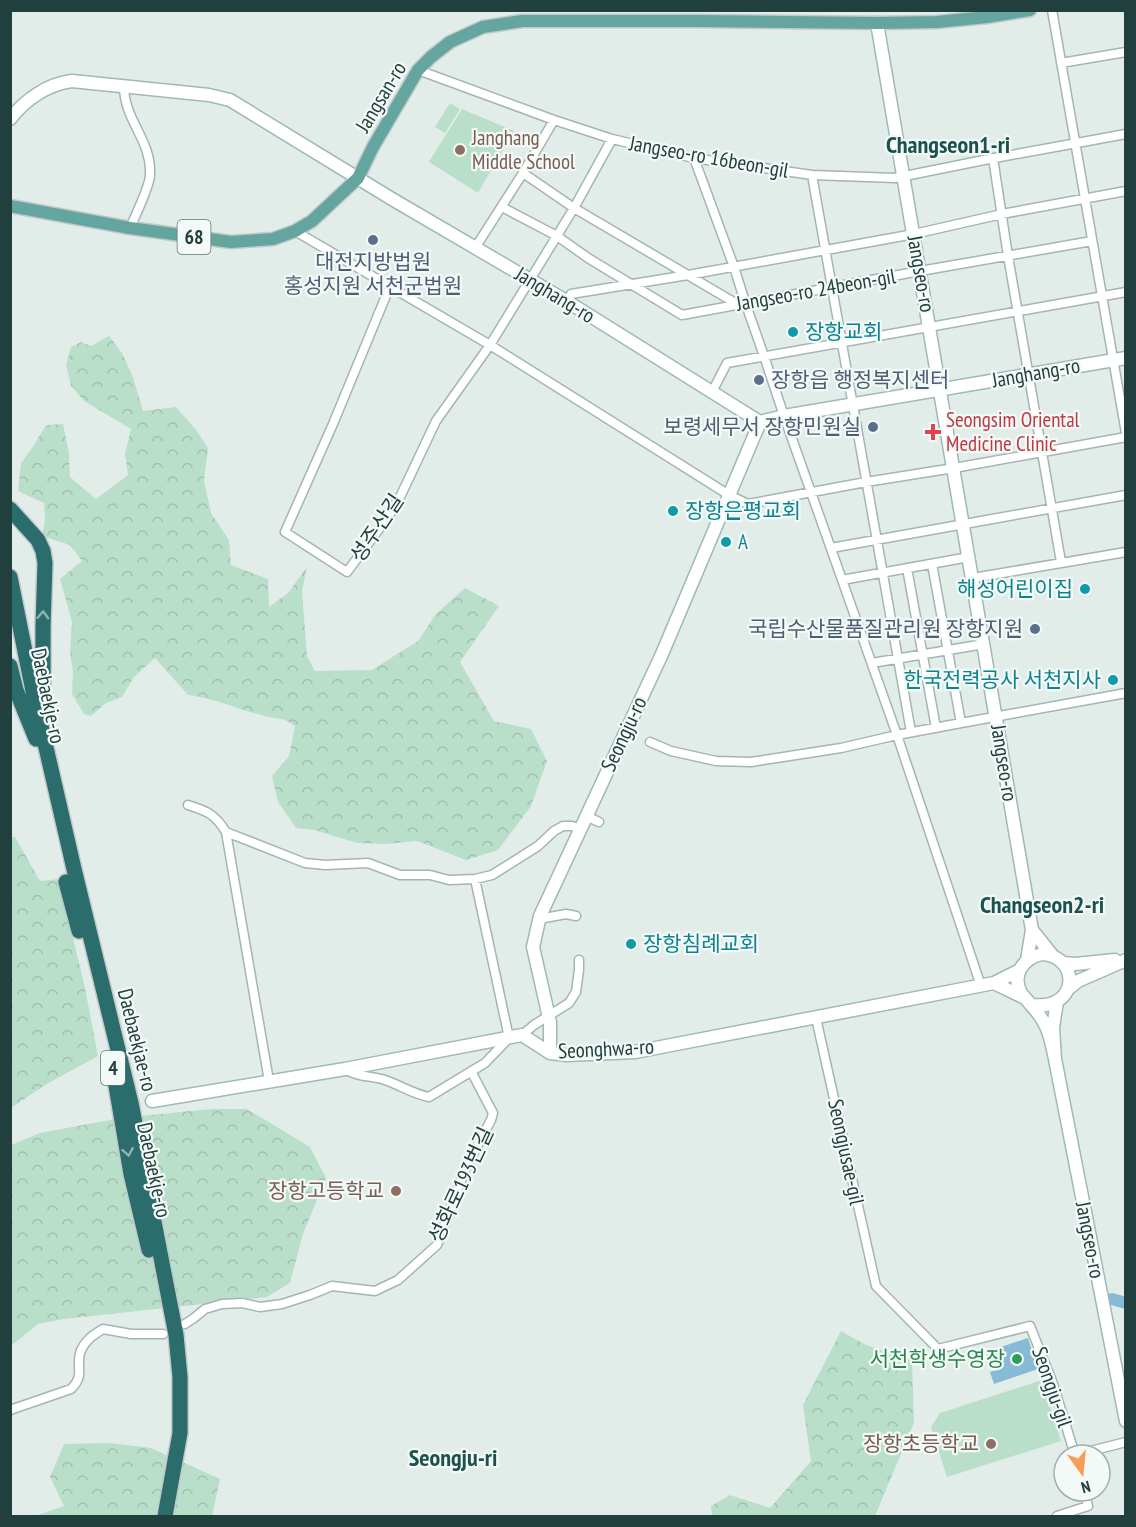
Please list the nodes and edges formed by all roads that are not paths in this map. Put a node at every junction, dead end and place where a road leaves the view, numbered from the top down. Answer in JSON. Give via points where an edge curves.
{"nodes":[{"id":1,"x":1030,"y":10,"type":"edge"},
{"id":2,"x":1052,"y":10,"type":"edge"},
{"id":3,"x":877,"y":23,"type":"junction"},
{"id":4,"x":1125,"y":52,"type":"edge"},
{"id":5,"x":1061,"y":63,"type":"junction"},
{"id":6,"x":418,"y":70,"type":"junction"},
{"id":7,"x":124,"y":86,"type":"junction"},
{"id":8,"x":10,"y":119,"type":"edge"},
{"id":9,"x":554,"y":120,"type":"junction"},
{"id":10,"x":1122,"y":135,"type":"edge"},
{"id":11,"x":612,"y":139,"type":"junction"},
{"id":12,"x":1075,"y":144,"type":"junction"},
{"id":13,"x":694,"y":158,"type":"junction"},
{"id":14,"x":993,"y":158,"type":"junction"},
{"id":15,"x":523,"y":173,"type":"junction"},
{"id":16,"x":812,"y":175,"type":"junction"},
{"id":17,"x":904,"y":176,"type":"junction"},
{"id":18,"x":358,"y":178,"type":"junction"},
{"id":19,"x":1125,"y":191,"type":"edge"},
{"id":20,"x":1084,"y":198,"type":"junction"},
{"id":21,"x":10,"y":206,"type":"edge"},
{"id":22,"x":502,"y":207,"type":"junction"},
{"id":23,"x":574,"y":208,"type":"junction"},
{"id":24,"x":1002,"y":214,"type":"junction"},
{"id":25,"x":130,"y":228,"type":"junction"},
{"id":26,"x":295,"y":231,"type":"junction"},
{"id":27,"x":914,"y":234,"type":"junction"},
{"id":28,"x":557,"y":236,"type":"junction"},
{"id":29,"x":1092,"y":241,"type":"junction"},
{"id":30,"x":475,"y":248,"type":"junction"},
{"id":31,"x":826,"y":250,"type":"junction"},
{"id":32,"x":1008,"y":256,"type":"junction"},
{"id":33,"x":734,"y":267,"type":"junction"},
{"id":34,"x":920,"y":271,"type":"junction"},
{"id":35,"x":688,"y":275,"type":"junction"},
{"id":36,"x":530,"y":281,"type":"junction"},
{"id":37,"x":634,"y":285,"type":"junction"},
{"id":38,"x":390,"y":286,"type":"junction"},
{"id":39,"x":832,"y":288,"type":"junction"},
{"id":40,"x":1125,"y":292,"type":"edge"},
{"id":41,"x":1101,"y":296,"type":"junction"},
{"id":42,"x":568,"y":302,"type":"junction"},
{"id":43,"x":741,"y":303,"type":"junction"},
{"id":44,"x":1017,"y":312,"type":"junction"},
{"id":45,"x":930,"y":326,"type":"junction"},
{"id":46,"x":842,"y":342,"type":"junction"},
{"id":47,"x":490,"y":345,"type":"junction"},
{"id":48,"x":764,"y":356,"type":"junction"},
{"id":49,"x":1119,"y":359,"type":"edge"},
{"id":50,"x":1028,"y":375,"type":"junction"},
{"id":51,"x":941,"y":390,"type":"junction"},
{"id":52,"x":712,"y":392,"type":"junction"},
{"id":53,"x":853,"y":404,"type":"junction"},
{"id":54,"x":784,"y":416,"type":"junction"},
{"id":55,"x":760,"y":422,"type":"junction"},
{"id":56,"x":1125,"y":435,"type":"edge"},
{"id":57,"x":1042,"y":452,"type":"junction"},
{"id":58,"x":954,"y":468,"type":"junction"},
{"id":59,"x":866,"y":482,"type":"junction"},
{"id":60,"x":811,"y":492,"type":"junction"},
{"id":61,"x":729,"y":495,"type":"junction"},
{"id":62,"x":1125,"y":495,"type":"edge"},
{"id":63,"x":1052,"y":508,"type":"junction"},
{"id":64,"x":10,"y":509,"type":"edge"},
{"id":65,"x":964,"y":524,"type":"junction"},
{"id":66,"x":877,"y":540,"type":"junction"},
{"id":67,"x":831,"y":548,"type":"junction"},
{"id":68,"x":1125,"y":552,"type":"edge"},
{"id":69,"x":969,"y":557,"type":"junction"},
{"id":70,"x":1061,"y":562,"type":"junction"},
{"id":71,"x":932,"y":564,"type":"junction"},
{"id":72,"x":907,"y":568,"type":"junction"},
{"id":73,"x":882,"y":573,"type":"junction"},
{"id":74,"x":10,"y":577,"type":"edge"},
{"id":75,"x":973,"y":578,"type":"junction"},
{"id":76,"x":842,"y":580,"type":"junction"},
{"id":77,"x":10,"y":624,"type":"edge"},
{"id":78,"x":984,"y":644,"type":"junction"},
{"id":79,"x":948,"y":650,"type":"junction"},
{"id":80,"x":923,"y":655,"type":"junction"},
{"id":81,"x":899,"y":659,"type":"junction"},
{"id":82,"x":872,"y":663,"type":"junction"},
{"id":83,"x":10,"y":666,"type":"edge"},
{"id":84,"x":1125,"y":693,"type":"edge"},
{"id":85,"x":996,"y":716,"type":"junction"},
{"id":86,"x":961,"y":723,"type":"junction"},
{"id":87,"x":936,"y":728,"type":"junction"},
{"id":88,"x":911,"y":732,"type":"junction"},
{"id":89,"x":897,"y":735,"type":"junction"},
{"id":90,"x":40,"y":737,"type":"junction"},
{"id":91,"x":650,"y":742,"type":"dead end"},
{"id":92,"x":188,"y":805,"type":"dead end"},
{"id":93,"x":586,"y":816,"type":"junction"},
{"id":94,"x":599,"y":822,"type":"dead end"},
{"id":95,"x":580,"y":829,"type":"junction"},
{"id":96,"x":226,"y":832,"type":"junction"},
{"id":97,"x":475,"y":879,"type":"junction"},
{"id":98,"x":576,"y":916,"type":"dead end"},
{"id":99,"x":539,"y":919,"type":"junction"},
{"id":100,"x":1032,"y":930,"type":"junction"},
{"id":101,"x":1052,"y":956,"type":"junction"},
{"id":102,"x":1125,"y":959,"type":"edge"},
{"id":103,"x":579,"y":960,"type":"dead end"},
{"id":104,"x":1064,"y":963,"type":"junction"},
{"id":105,"x":1024,"y":965,"type":"junction"},
{"id":106,"x":988,"y":985,"type":"junction"},
{"id":107,"x":1068,"y":989,"type":"junction"},
{"id":108,"x":1057,"y":1001,"type":"junction"},
{"id":109,"x":1029,"y":1002,"type":"junction"},
{"id":110,"x":549,"y":1017,"type":"junction"},
{"id":111,"x":816,"y":1018,"type":"junction"},
{"id":112,"x":522,"y":1035,"type":"junction"},
{"id":113,"x":509,"y":1038,"type":"junction"},
{"id":114,"x":550,"y":1053,"type":"junction"},
{"id":115,"x":1055,"y":1059,"type":"junction"},
{"id":116,"x":345,"y":1069,"type":"junction"},
{"id":117,"x":471,"y":1071,"type":"junction"},
{"id":118,"x":269,"y":1081,"type":"junction"},
{"id":119,"x":152,"y":1101,"type":"dead end"},
{"id":120,"x":185,"y":1324,"type":"dead end"},
{"id":121,"x":163,"y":1334,"type":"dead end"},
{"id":122,"x":938,"y":1349,"type":"joint"},
{"id":123,"x":10,"y":1410,"type":"edge"},
{"id":124,"x":1125,"y":1421,"type":"edge"},
{"id":125,"x":1071,"y":1443,"type":"edge"},
{"id":126,"x":1087,"y":1503,"type":"edge"},
{"id":127,"x":156,"y":1516,"type":"edge"},
{"id":128,"x":165,"y":1516,"type":"edge"},
{"id":129,"x":1058,"y":1516,"type":"edge"}],
"edges":[{"from":1,"to":3,"type":"main road","name":"Jangsan-ro","number":"68","via":[[937,22]]},
{"from":2,"to":5,"type":"street"},
{"from":3,"to":6,"type":"main road","name":"Jangsan-ro","number":"68","via":[[522,21],[483,27],[458,38]]},
{"from":3,"to":17,"type":"street","name":"Jangseo-ro"},
{"from":4,"to":5,"type":"street"},
{"from":5,"to":12,"type":"street"},
{"from":6,"to":9,"type":"street","name":"Jangseo-ro 16beon-gil"},
{"from":6,"to":18,"type":"main road","name":"Jangsan-ro","number":"68"},
{"from":7,"to":8,"type":"street","name":"Janghang-ro","via":[[62,82],[32,97]]},
{"from":7,"to":18,"type":"street","name":"Janghang-ro","via":[[230,100]]},
{"from":7,"to":25,"type":"street","via":[[128,114],[150,160],[150,178]]},
{"from":9,"to":11,"type":"street","name":"Jangseo-ro 16beon-gil"},
{"from":9,"to":15,"type":"street"},
{"from":10,"to":12,"type":"street","name":"Jangseo-ro 16beon-gil"},
{"from":11,"to":13,"type":"street","name":"Jangseo-ro 16beon-gil"},
{"from":11,"to":23,"type":"street","name":"성주산길"},
{"from":12,"to":14,"type":"street","name":"Jangseo-ro 16beon-gil"},
{"from":12,"to":20,"type":"street"},
{"from":13,"to":16,"type":"street","name":"Jangseo-ro 16beon-gil"},
{"from":13,"to":33,"type":"street"},
{"from":14,"to":17,"type":"street","name":"Jangseo-ro 16beon-gil"},
{"from":14,"to":24,"type":"street"},
{"from":15,"to":22,"type":"street"},
{"from":15,"to":23,"type":"street"},
{"from":16,"to":17,"type":"street","name":"Jangseo-ro 16beon-gil"},
{"from":16,"to":31,"type":"street"},
{"from":17,"to":27,"type":"street","name":"Jangseo-ro"},
{"from":18,"to":26,"type":"main road","name":"Jangsan-ro","number":"68","via":[[312,221]]},
{"from":18,"to":30,"type":"street","name":"Janghang-ro"},
{"from":19,"to":20,"type":"street"},
{"from":20,"to":24,"type":"street"},
{"from":20,"to":29,"type":"street"},
{"from":21,"to":25,"type":"main road","name":"Jangsan-ro","number":"68"},
{"from":22,"to":28,"type":"street"},
{"from":22,"to":30,"type":"street"},
{"from":23,"to":28,"type":"street","name":"성주산길"},
{"from":23,"to":35,"type":"street"},
{"from":24,"to":27,"type":"street"},
{"from":24,"to":32,"type":"street"},
{"from":25,"to":26,"type":"main road","name":"Jangsan-ro","number":"68","via":[[231,242],[273,239]]},
{"from":26,"to":38,"type":"street"},
{"from":27,"to":31,"type":"street"},
{"from":27,"to":34,"type":"street","name":"Jangseo-ro"},
{"from":28,"to":36,"type":"street","name":"성주산길"},
{"from":28,"to":37,"type":"street"},
{"from":29,"to":32,"type":"street","name":"Jangseo-ro 24beon-gil"},
{"from":29,"to":41,"type":"street"},
{"from":30,"to":36,"type":"street","name":"Janghang-ro"},
{"from":31,"to":33,"type":"street"},
{"from":31,"to":39,"type":"street"},
{"from":32,"to":34,"type":"street","name":"Jangseo-ro 24beon-gil"},
{"from":32,"to":44,"type":"street"},
{"from":33,"to":35,"type":"street"},
{"from":33,"to":43,"type":"street"},
{"from":34,"to":39,"type":"street","name":"Jangseo-ro 24beon-gil"},
{"from":34,"to":45,"type":"street","name":"Jangseo-ro"},
{"from":35,"to":37,"type":"street"},
{"from":35,"to":43,"type":"street"},
{"from":36,"to":42,"type":"street","name":"Janghang-ro"},
{"from":36,"to":47,"type":"street","name":"성주산길"},
{"from":37,"to":42,"type":"street","via":[[571,294]]},
{"from":37,"to":43,"type":"street","name":"Jangseo-ro 24beon-gil","via":[[681,315]]},
{"from":38,"to":47,"type":"street"},
{"from":38,"to":47,"type":"street","name":"성주산길","via":[[285,532],[347,572],[388,518],[436,421]]},
{"from":39,"to":43,"type":"street","name":"Jangseo-ro 24beon-gil"},
{"from":39,"to":46,"type":"street"},
{"from":40,"to":41,"type":"street"},
{"from":41,"to":44,"type":"street"},
{"from":41,"to":49,"type":"street"},
{"from":42,"to":52,"type":"street","name":"Janghang-ro"},
{"from":43,"to":48,"type":"street"},
{"from":44,"to":45,"type":"street"},
{"from":44,"to":50,"type":"street"},
{"from":45,"to":46,"type":"street"},
{"from":45,"to":51,"type":"street","name":"Jangseo-ro"},
{"from":46,"to":48,"type":"street"},
{"from":46,"to":53,"type":"street"},
{"from":47,"to":61,"type":"street"},
{"from":48,"to":52,"type":"street","via":[[727,363]]},
{"from":48,"to":54,"type":"street"},
{"from":49,"to":50,"type":"street","name":"Janghang-ro"},
{"from":49,"to":56,"type":"street"},
{"from":50,"to":51,"type":"street","name":"Janghang-ro"},
{"from":50,"to":57,"type":"street"},
{"from":51,"to":53,"type":"street","name":"Janghang-ro"},
{"from":51,"to":58,"type":"street","name":"Jangseo-ro"},
{"from":52,"to":55,"type":"street","name":"Janghang-ro"},
{"from":53,"to":54,"type":"street","name":"Janghang-ro"},
{"from":53,"to":59,"type":"street"},
{"from":54,"to":55,"type":"street","name":"Janghang-ro"},
{"from":54,"to":60,"type":"street"},
{"from":55,"to":61,"type":"street","name":"Seongju-ro"},
{"from":56,"to":57,"type":"street"},
{"from":57,"to":58,"type":"street"},
{"from":57,"to":63,"type":"street"},
{"from":58,"to":59,"type":"street"},
{"from":58,"to":65,"type":"street","name":"Jangseo-ro"},
{"from":59,"to":60,"type":"street"},
{"from":59,"to":66,"type":"street"},
{"from":60,"to":61,"type":"street","via":[[748,504]]},
{"from":60,"to":67,"type":"street"},
{"from":61,"to":93,"type":"street","name":"Seongju-ro","via":[[662,654]]},
{"from":62,"to":63,"type":"street"},
{"from":63,"to":65,"type":"street"},
{"from":63,"to":70,"type":"street"},
{"from":90,"to":64,"type":"highway","one_way":true,"via":[[45,563],[38,540]]},
{"from":65,"to":66,"type":"street"},
{"from":65,"to":69,"type":"street","name":"Jangseo-ro"},
{"from":66,"to":67,"type":"street"},
{"from":66,"to":73,"type":"street"},
{"from":67,"to":76,"type":"street"},
{"from":68,"to":70,"type":"street"},
{"from":69,"to":71,"type":"street"},
{"from":69,"to":75,"type":"street","name":"Jangseo-ro"},
{"from":70,"to":75,"type":"street"},
{"from":71,"to":72,"type":"street"},
{"from":71,"to":79,"type":"street"},
{"from":72,"to":73,"type":"street"},
{"from":72,"to":80,"type":"street"},
{"from":73,"to":76,"type":"street"},
{"from":73,"to":81,"type":"street"},
{"from":74,"to":90,"type":"highway","name":"Daebaekjae-ro"},
{"from":75,"to":78,"type":"street","name":"Jangseo-ro"},
{"from":76,"to":82,"type":"street"},
{"from":77,"to":90,"type":"highway","name":"Daebaekje-ro","number":"4"},
{"from":78,"to":79,"type":"street"},
{"from":78,"to":85,"type":"street","name":"Jangseo-ro"},
{"from":79,"to":80,"type":"street"},
{"from":79,"to":86,"type":"street"},
{"from":80,"to":81,"type":"street"},
{"from":80,"to":87,"type":"street"},
{"from":81,"to":82,"type":"street"},
{"from":81,"to":88,"type":"street"},
{"from":82,"to":89,"type":"street"},
{"from":83,"to":90,"type":"highway","via":[[16,690]]},
{"from":84,"to":85,"type":"street"},
{"from":85,"to":86,"type":"street"},
{"from":85,"to":100,"type":"street","name":"Jangseo-ro"},
{"from":86,"to":87,"type":"street"},
{"from":87,"to":88,"type":"street"},
{"from":88,"to":89,"type":"street"},
{"from":89,"to":91,"type":"street","via":[[751,762],[698,757]]},
{"from":89,"to":106,"type":"street"},
{"from":90,"to":127,"type":"highway","name":"Daebaekje-ro","number":"4","one_way":true,"via":[[72,908],[107,1035],[131,1174],[166,1323],[171,1448]]},
{"from":90,"to":128,"type":"highway","name":"Daebaekjae-ro","via":[[131,1103],[176,1335],[180,1433]]},
{"from":92,"to":96,"type":"street","via":[[208,812]]},
{"from":93,"to":94,"type":"street"},
{"from":93,"to":95,"type":"street","name":"Seongju-ro"},
{"from":95,"to":97,"type":"street","via":[[563,826],[492,875]]},
{"from":95,"to":99,"type":"street","name":"Seongju-ro"},
{"from":96,"to":97,"type":"street","via":[[305,863],[368,863],[400,875]]},
{"from":96,"to":118,"type":"street"},
{"from":97,"to":113,"type":"street"},
{"from":98,"to":99,"type":"street"},
{"from":99,"to":110,"type":"street","name":"Seongju-ro","via":[[533,947]]},
{"from":100,"to":101,"type":"street"},
{"from":100,"to":105,"type":"street"},
{"from":101,"to":104,"type":"street"},
{"from":101,"to":105,"type":"street","via":[[1034,956]]},
{"from":102,"to":104,"type":"street"},
{"from":102,"to":107,"type":"street"},
{"from":103,"to":110,"type":"street","via":[[576,992],[569,1003]]},
{"from":104,"to":107,"type":"street","via":[[1070,978]]},
{"from":105,"to":106,"type":"street","name":"Seonghwa-ro"},
{"from":105,"to":109,"type":"street","via":[[1018,984]]},
{"from":106,"to":109,"type":"street"},
{"from":106,"to":111,"type":"street","name":"Seonghwa-ro"},
{"from":107,"to":108,"type":"street"},
{"from":108,"to":109,"type":"street","via":[[1043,1005]]},
{"from":108,"to":115,"type":"street","via":[[1053,1028]]},
{"from":109,"to":115,"type":"street","via":[[1042,1017]]},
{"from":110,"to":112,"type":"street"},
{"from":110,"to":114,"type":"street","name":"Seongju-ro"},
{"from":111,"to":114,"type":"street","name":"Seonghwa-ro","via":[[635,1052]]},
{"from":111,"to":122,"type":"street","name":"Seongjusae-gil","via":[[876,1286]]},
{"from":112,"to":113,"type":"street"},
{"from":112,"to":114,"type":"street","name":"Seonghwa-ro"},
{"from":113,"to":116,"type":"street"},
{"from":113,"to":117,"type":"street","via":[[485,1063]]},
{"from":115,"to":124,"type":"street","name":"Jangseo-ro"},
{"from":116,"to":117,"type":"street","via":[[429,1097]]},
{"from":116,"to":118,"type":"street"},
{"from":117,"to":120,"type":"street","name":"성화로193번길","via":[[494,1113],[466,1167],[437,1245],[419,1262],[398,1280],[375,1291],[332,1286],[282,1304],[222,1304],[205,1309]]},
{"from":118,"to":119,"type":"street"},
{"from":121,"to":123,"type":"street","via":[[103,1329],[89,1337],[80,1353],[80,1371],[70,1389]]},
{"from":122,"to":125,"type":"street","name":"Seongju-gil","via":[[1030,1326]]},
{"from":126,"to":129,"type":"street","via":[[1088,1506]]}]}
